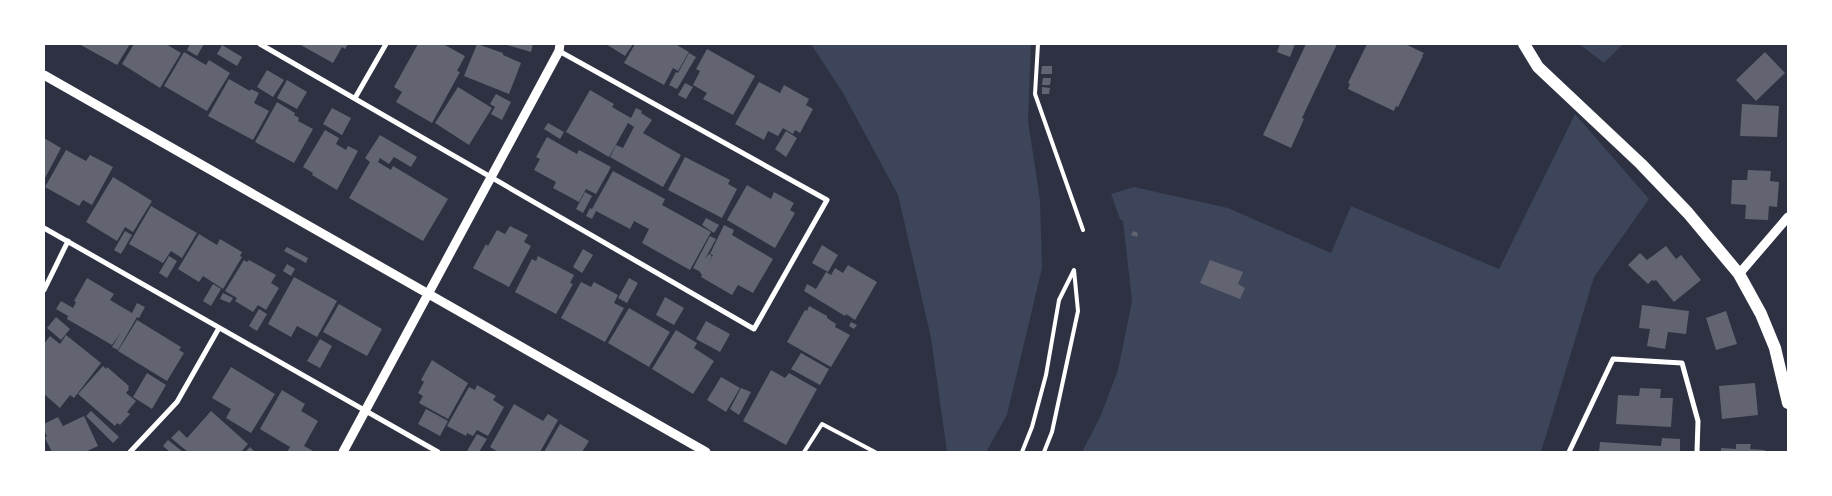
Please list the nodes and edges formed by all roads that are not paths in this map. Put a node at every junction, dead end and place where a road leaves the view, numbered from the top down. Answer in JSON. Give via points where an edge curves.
{"nodes":[{"id":1,"x":260,"y":44,"type":"edge"},
{"id":2,"x":386,"y":44,"type":"edge"},
{"id":3,"x":1038,"y":44,"type":"edge"},
{"id":4,"x":1524,"y":44,"type":"edge"},
{"id":5,"x":559,"y":47,"type":"edge"},
{"id":6,"x":44,"y":75,"type":"edge"},
{"id":7,"x":355,"y":98,"type":"junction"},
{"id":8,"x":492,"y":176,"type":"junction"},
{"id":9,"x":1788,"y":217,"type":"edge"},
{"id":10,"x":44,"y":228,"type":"edge"},
{"id":11,"x":1083,"y":230,"type":"dead end"},
{"id":12,"x":68,"y":241,"type":"junction"},
{"id":13,"x":1739,"y":274,"type":"junction"},
{"id":14,"x":44,"y":290,"type":"edge"},
{"id":15,"x":429,"y":294,"type":"junction"},
{"id":16,"x":219,"y":328,"type":"junction"},
{"id":17,"x":1788,"y":403,"type":"edge"},
{"id":18,"x":366,"y":412,"type":"junction"},
{"id":19,"x":130,"y":452,"type":"edge"},
{"id":20,"x":344,"y":452,"type":"edge"},
{"id":21,"x":438,"y":452,"type":"edge"},
{"id":22,"x":706,"y":452,"type":"edge"},
{"id":23,"x":804,"y":452,"type":"edge"},
{"id":24,"x":875,"y":452,"type":"edge"},
{"id":25,"x":1022,"y":452,"type":"edge"},
{"id":26,"x":1044,"y":452,"type":"edge"},
{"id":27,"x":1569,"y":452,"type":"edge"},
{"id":28,"x":1697,"y":452,"type":"edge"}],
"edges":[{"from":1,"to":7,"type":"street"},
{"from":2,"to":7,"type":"street"},
{"from":3,"to":11,"type":"lane","via":[[1035,94]]},
{"from":4,"to":13,"type":"main road","via":[[1538,67],[1641,164]]},
{"from":5,"to":8,"type":"street"},
{"from":5,"to":8,"type":"street","via":[[826,200],[754,329]]},
{"from":6,"to":15,"type":"street"},
{"from":7,"to":8,"type":"street"},
{"from":8,"to":15,"type":"street"},
{"from":9,"to":13,"type":"street"},
{"from":10,"to":12,"type":"street"},
{"from":12,"to":14,"type":"street"},
{"from":12,"to":16,"type":"street"},
{"from":13,"to":17,"type":"main road","via":[[1775,348]]},
{"from":15,"to":18,"type":"street"},
{"from":15,"to":22,"type":"street"},
{"from":16,"to":18,"type":"street"},
{"from":16,"to":19,"type":"street","via":[[177,402]]},
{"from":18,"to":20,"type":"street"},
{"from":18,"to":21,"type":"street"},
{"from":23,"to":24,"type":"lane","via":[[822,424]]},
{"from":25,"to":26,"type":"lane","via":[[1046,375],[1059,300],[1074,270],[1078,311],[1052,432]]},
{"from":27,"to":28,"type":"street","via":[[1613,359],[1682,363],[1698,422]]}]}
